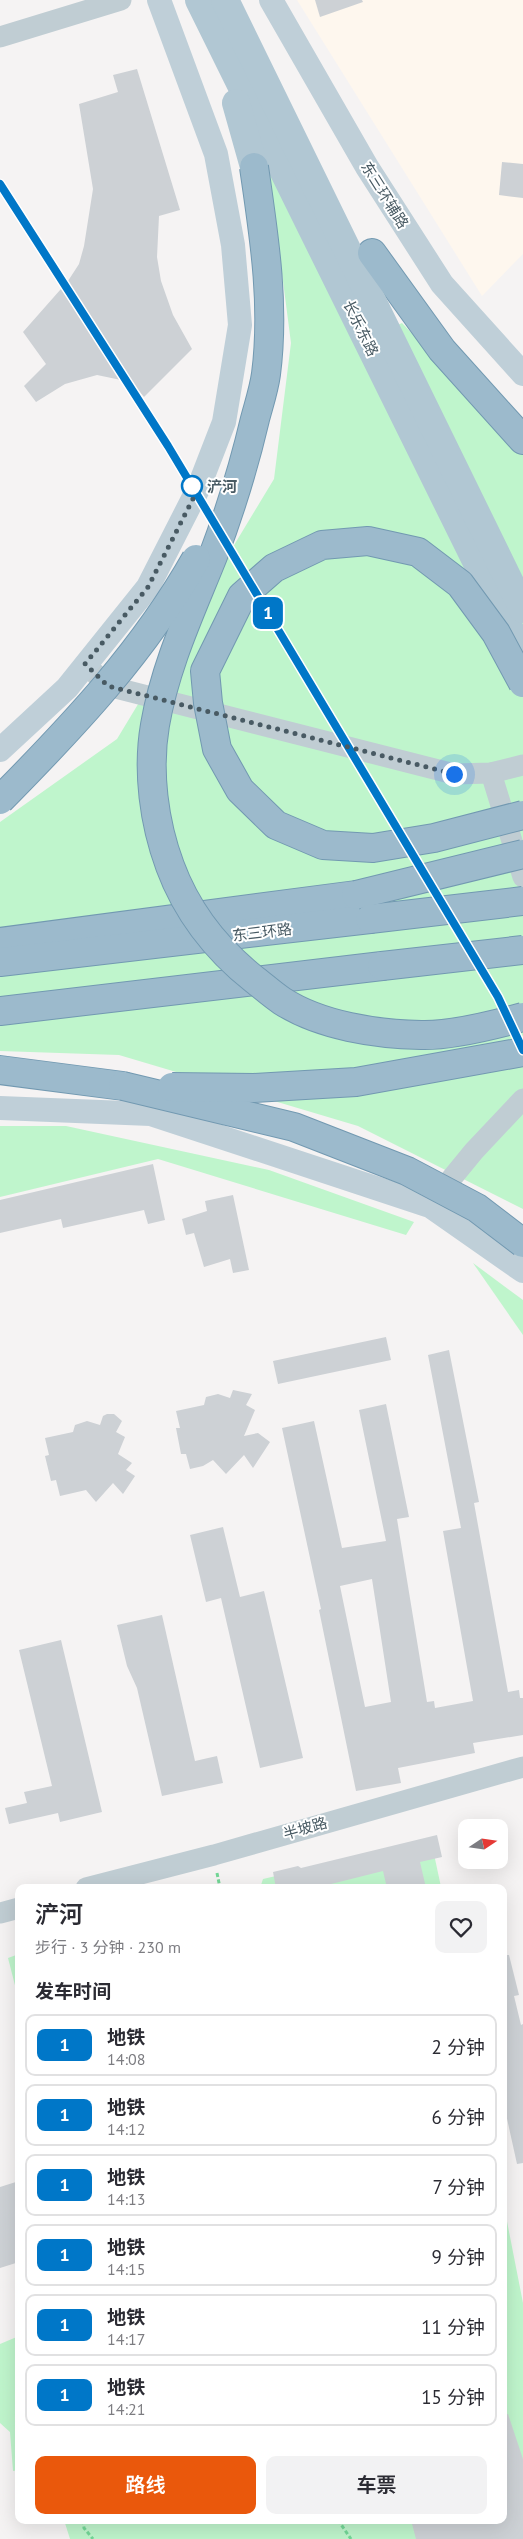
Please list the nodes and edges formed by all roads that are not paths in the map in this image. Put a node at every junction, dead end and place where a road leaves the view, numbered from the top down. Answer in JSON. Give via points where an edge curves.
{"nodes":[{"id":1,"x":120,"y":0,"type":"edge"},
{"id":2,"x":159,"y":0,"type":"edge"},
{"id":3,"x":199,"y":0,"type":"edge"},
{"id":4,"x":225,"y":0,"type":"edge"},
{"id":5,"x":271,"y":0,"type":"edge"},
{"id":6,"x":0,"y":37,"type":"edge"},
{"id":7,"x":278,"y":111,"type":"junction"},
{"id":8,"x":254,"y":167,"type":"joint"},
{"id":9,"x":372,"y":253,"type":"joint"},
{"id":10,"x":523,"y":374,"type":"edge"},
{"id":11,"x":523,"y":440,"type":"edge"},
{"id":12,"x":242,"y":474,"type":"junction"},
{"id":13,"x":523,"y":609,"type":"edge"},
{"id":14,"x":523,"y":656,"type":"edge"},
{"id":15,"x":85,"y":664,"type":"junction"},
{"id":16,"x":523,"y":683,"type":"edge"},
{"id":17,"x":0,"y":750,"type":"edge"},
{"id":18,"x":523,"y":765,"type":"edge"},
{"id":19,"x":490,"y":773,"type":"junction"},
{"id":20,"x":0,"y":800,"type":"edge"},
{"id":21,"x":523,"y":815,"type":"edge"},
{"id":22,"x":523,"y":854,"type":"edge"},
{"id":23,"x":523,"y":877,"type":"edge"},
{"id":24,"x":523,"y":900,"type":"edge"},
{"id":25,"x":0,"y":942,"type":"edge"},
{"id":26,"x":523,"y":950,"type":"edge"},
{"id":27,"x":0,"y":962,"type":"edge"},
{"id":28,"x":0,"y":1011,"type":"edge"},
{"id":29,"x":523,"y":1017,"type":"edge"},
{"id":30,"x":523,"y":1052,"type":"edge"},
{"id":31,"x":0,"y":1070,"type":"edge"},
{"id":32,"x":123,"y":1086,"type":"junction"},
{"id":33,"x":523,"y":1100,"type":"edge"},
{"id":34,"x":0,"y":1108,"type":"edge"},
{"id":35,"x":430,"y":1206,"type":"junction"},
{"id":36,"x":523,"y":1243,"type":"edge"},
{"id":37,"x":523,"y":1271,"type":"edge"},
{"id":38,"x":523,"y":1767,"type":"edge"},
{"id":39,"x":102,"y":1884,"type":"edge"},
{"id":40,"x":15,"y":1909,"type":"edge"},
{"id":41,"x":0,"y":1913,"type":"edge"}],
"edges":[{"from":1,"to":6,"type":"street"},
{"from":2,"to":15,"type":"main road","via":[[216,154],[232,245],[240,325],[224,422],[198,489],[148,587]]},
{"from":3,"to":8,"type":"main road","via":[[236,102]]},
{"from":3,"to":14,"type":"main road","name":"长乐东路"},
{"from":4,"to":7,"type":"main road","name":"长乐东路"},
{"from":5,"to":10,"type":"main road","name":"东三环辅路","via":[[367,167],[442,284]]},
{"from":7,"to":9,"type":"main road"},
{"from":7,"to":13,"type":"main road","name":"长乐东路"},
{"from":8,"to":12,"type":"highway","bridge":true,"via":[[270,298],[266,374]]},
{"from":9,"to":11,"type":"highway","via":[[442,350]]},
{"from":12,"to":20,"type":"highway","bridge":true,"via":[[183,581],[128,662]]},
{"from":12,"to":29,"type":"highway","bridge":true,"via":[[188,614],[155,726],[152,783],[160,838],[178,886],[200,923],[230,960],[284,1002],[323,1020],[370,1031],[424,1035]]},
{"from":15,"to":17,"type":"main road","via":[[67,688]]},
{"from":15,"to":19,"type":"street","via":[[108,686],[454,774]]},
{"from":16,"to":21,"type":"highway","bridge":true,"via":[[496,633],[460,584],[418,552],[368,541],[322,545],[274,568],[242,596],[205,671],[217,749],[240,790],[276,825],[323,845],[373,848],[434,838]]},
{"from":18,"to":19,"type":"street"},
{"from":19,"to":23,"type":"street"},
{"from":22,"to":25,"type":"highway","bridge":true,"via":[[356,896]]},
{"from":24,"to":27,"type":"highway","name":"东三环路","bridge":true},
{"from":26,"to":28,"type":"highway","bridge":true},
{"from":30,"to":32,"type":"highway","bridge":true,"via":[[356,1082],[254,1088]]},
{"from":31,"to":32,"type":"highway"},
{"from":32,"to":36,"type":"highway","bridge":true,"via":[[294,1127],[407,1171],[477,1208]]},
{"from":33,"to":35,"type":"street","via":[[474,1151]]},
{"from":34,"to":35,"type":"main road","via":[[151,1114]]},
{"from":35,"to":37,"type":"main road"},
{"from":38,"to":39,"type":"street","name":"半坡路"},
{"from":40,"to":41,"type":"street"}]}
